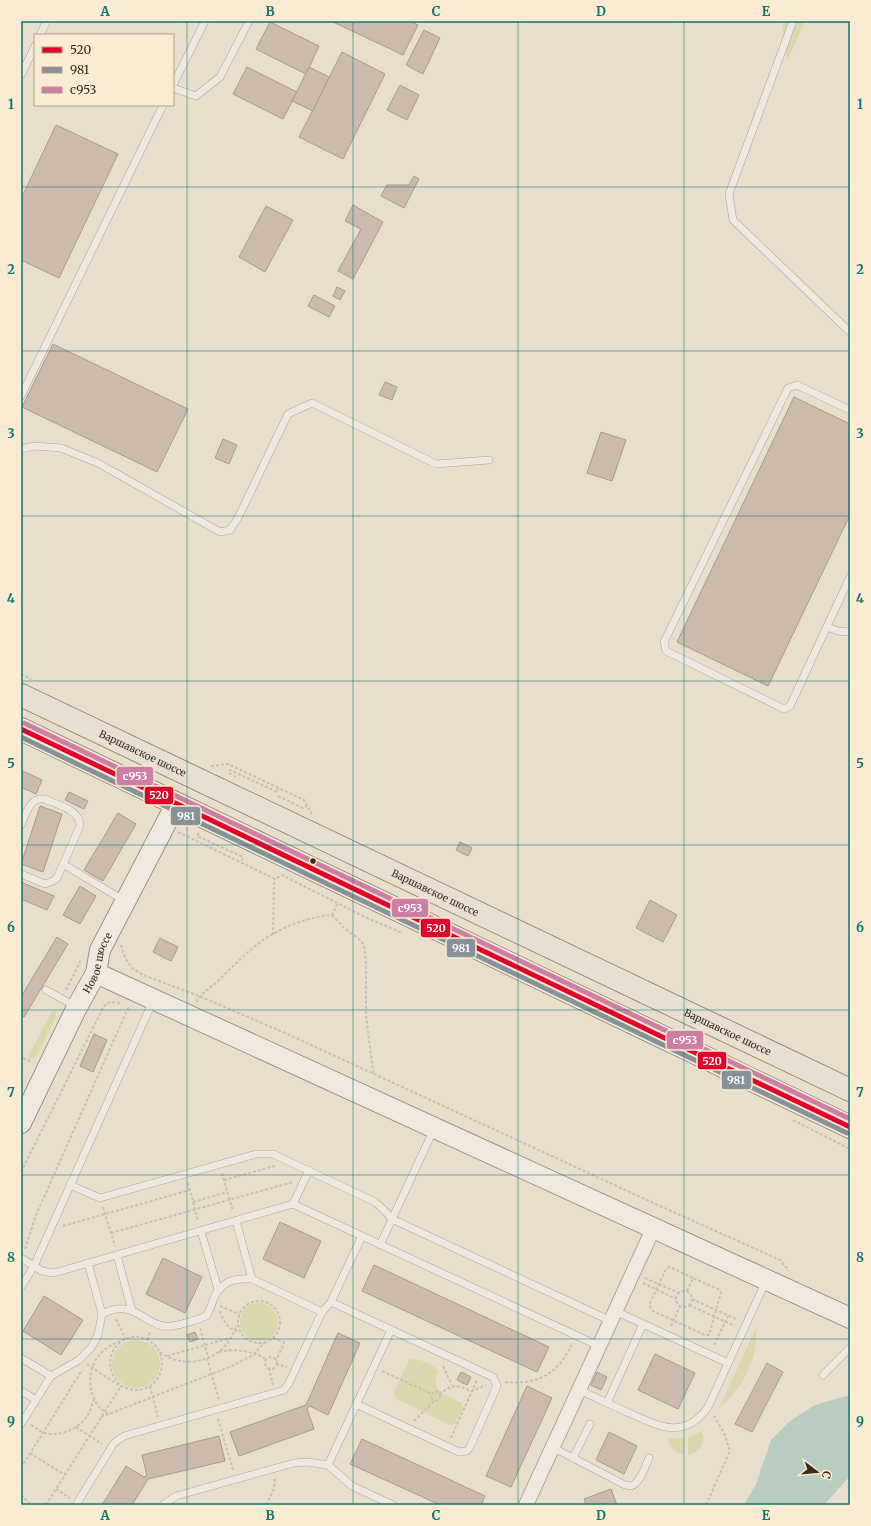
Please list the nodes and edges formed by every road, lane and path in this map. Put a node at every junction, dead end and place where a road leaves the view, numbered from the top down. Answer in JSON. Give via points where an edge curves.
{"nodes":[{"id":1,"x":47,"y":21,"type":"edge"},
{"id":2,"x":205,"y":21,"type":"edge"},
{"id":3,"x":250,"y":21,"type":"edge"},
{"id":4,"x":793,"y":21,"type":"edge"},
{"id":5,"x":40,"y":34,"type":"edge"},
{"id":6,"x":34,"y":48,"type":"edge"},
{"id":7,"x":21,"y":75,"type":"edge"},
{"id":8,"x":174,"y":84,"type":"edge"},
{"id":9,"x":174,"y":86,"type":"edge"},
{"id":10,"x":163,"y":106,"type":"edge"},
{"id":11,"x":850,"y":332,"type":"edge"},
{"id":12,"x":21,"y":396,"type":"edge"},
{"id":13,"x":850,"y":410,"type":"edge"},
{"id":14,"x":21,"y":449,"type":"edge"},
{"id":15,"x":489,"y":460,"type":"dead end"},
{"id":16,"x":850,"y":577,"type":"edge"},
{"id":17,"x":826,"y":627,"type":"junction"},
{"id":18,"x":850,"y":632,"type":"edge"},
{"id":19,"x":21,"y":695,"type":"edge"},
{"id":20,"x":21,"y":729,"type":"edge"},
{"id":21,"x":242,"y":780,"type":"dead end"},
{"id":22,"x":278,"y":788,"type":"dead end"},
{"id":23,"x":278,"y":796,"type":"dead end"},
{"id":24,"x":176,"y":804,"type":"junction"},
{"id":25,"x":307,"y":806,"type":"dead end"},
{"id":26,"x":24,"y":809,"type":"edge"},
{"id":27,"x":21,"y":825,"type":"edge"},
{"id":28,"x":172,"y":829,"type":"dead end"},
{"id":29,"x":243,"y":857,"type":"dead end"},
{"id":30,"x":241,"y":862,"type":"junction"},
{"id":31,"x":63,"y":864,"type":"junction"},
{"id":32,"x":21,"y":874,"type":"edge"},
{"id":33,"x":276,"y":879,"type":"junction"},
{"id":34,"x":134,"y":891,"type":"junction"},
{"id":35,"x":338,"y":904,"type":"junction"},
{"id":36,"x":332,"y":915,"type":"junction"},
{"id":37,"x":404,"y":933,"type":"dead end"},
{"id":38,"x":273,"y":935,"type":"junction"},
{"id":39,"x":121,"y":940,"type":"dead end"},
{"id":40,"x":82,"y":957,"type":"dead end"},
{"id":41,"x":96,"y":973,"type":"junction"},
{"id":42,"x":46,"y":990,"type":"dead end"},
{"id":43,"x":199,"y":996,"type":"junction"},
{"id":44,"x":70,"y":1003,"type":"junction"},
{"id":45,"x":129,"y":1006,"type":"junction"},
{"id":46,"x":150,"y":1007,"type":"junction"},
{"id":47,"x":188,"y":1015,"type":"junction"},
{"id":48,"x":376,"y":1075,"type":"junction"},
{"id":49,"x":28,"y":1089,"type":"edge"},
{"id":50,"x":850,"y":1090,"type":"edge"},
{"id":51,"x":787,"y":1116,"type":"dead end"},
{"id":52,"x":21,"y":1123,"type":"edge"},
{"id":53,"x":435,"y":1127,"type":"junction"},
{"id":54,"x":850,"y":1127,"type":"edge"},
{"id":55,"x":850,"y":1149,"type":"edge"},
{"id":56,"x":290,"y":1161,"type":"junction"},
{"id":57,"x":220,"y":1164,"type":"junction"},
{"id":58,"x":309,"y":1170,"type":"junction"},
{"id":59,"x":21,"y":1172,"type":"edge"},
{"id":60,"x":185,"y":1174,"type":"junction"},
{"id":61,"x":306,"y":1178,"type":"junction"},
{"id":62,"x":224,"y":1180,"type":"junction"},
{"id":63,"x":70,"y":1185,"type":"junction"},
{"id":64,"x":190,"y":1190,"type":"junction"},
{"id":65,"x":227,"y":1192,"type":"junction"},
{"id":66,"x":100,"y":1198,"type":"junction"},
{"id":67,"x":229,"y":1199,"type":"junction"},
{"id":68,"x":193,"y":1202,"type":"junction"},
{"id":69,"x":293,"y":1204,"type":"junction"},
{"id":70,"x":195,"y":1209,"type":"junction"},
{"id":71,"x":105,"y":1214,"type":"junction"},
{"id":72,"x":392,"y":1219,"type":"junction"},
{"id":73,"x":236,"y":1221,"type":"junction"},
{"id":74,"x":654,"y":1227,"type":"junction"},
{"id":75,"x":50,"y":1229,"type":"junction"},
{"id":76,"x":201,"y":1231,"type":"junction"},
{"id":77,"x":111,"y":1233,"type":"junction"},
{"id":78,"x":362,"y":1236,"type":"junction"},
{"id":79,"x":380,"y":1245,"type":"junction"},
{"id":80,"x":117,"y":1255,"type":"junction"},
{"id":81,"x":22,"y":1258,"type":"edge"},
{"id":82,"x":88,"y":1263,"type":"junction"},
{"id":83,"x":34,"y":1266,"type":"junction"},
{"id":84,"x":789,"y":1272,"type":"dead end"},
{"id":85,"x":632,"y":1275,"type":"junction"},
{"id":86,"x":693,"y":1278,"type":"junction"},
{"id":87,"x":252,"y":1279,"type":"junction"},
{"id":88,"x":767,"y":1279,"type":"junction"},
{"id":89,"x":658,"y":1284,"type":"junction"},
{"id":90,"x":21,"y":1287,"type":"edge"},
{"id":91,"x":656,"y":1289,"type":"junction"},
{"id":92,"x":218,"y":1290,"type":"junction"},
{"id":93,"x":687,"y":1291,"type":"junction"},
{"id":94,"x":679,"y":1293,"type":"junction"},
{"id":95,"x":676,"y":1299,"type":"junction"},
{"id":96,"x":692,"y":1299,"type":"junction"},
{"id":97,"x":331,"y":1302,"type":"junction"},
{"id":98,"x":689,"y":1305,"type":"junction"},
{"id":99,"x":680,"y":1306,"type":"junction"},
{"id":100,"x":112,"y":1310,"type":"junction"},
{"id":101,"x":716,"y":1310,"type":"junction"},
{"id":102,"x":132,"y":1311,"type":"junction"},
{"id":103,"x":322,"y":1312,"type":"junction"},
{"id":104,"x":102,"y":1314,"type":"junction"},
{"id":105,"x":239,"y":1314,"type":"junction"},
{"id":106,"x":613,"y":1316,"type":"junction"},
{"id":107,"x":715,"y":1316,"type":"junction"},
{"id":108,"x":728,"y":1316,"type":"junction"},
{"id":109,"x":850,"y":1318,"type":"edge"},
{"id":110,"x":198,"y":1319,"type":"junction"},
{"id":111,"x":673,"y":1321,"type":"junction"},
{"id":112,"x":725,"y":1321,"type":"junction"},
{"id":113,"x":238,"y":1324,"type":"junction"},
{"id":114,"x":643,"y":1324,"type":"junction"},
{"id":115,"x":745,"y":1327,"type":"junction"},
{"id":116,"x":390,"y":1330,"type":"junction"},
{"id":117,"x":235,"y":1331,"type":"junction"},
{"id":118,"x":240,"y":1331,"type":"junction"},
{"id":119,"x":575,"y":1335,"type":"junction"},
{"id":120,"x":667,"y":1335,"type":"junction"},
{"id":121,"x":232,"y":1338,"type":"junction"},
{"id":122,"x":273,"y":1338,"type":"junction"},
{"id":123,"x":125,"y":1339,"type":"junction"},
{"id":124,"x":265,"y":1342,"type":"junction"},
{"id":125,"x":205,"y":1345,"type":"junction"},
{"id":126,"x":599,"y":1346,"type":"junction"},
{"id":127,"x":850,"y":1348,"type":"edge"},
{"id":128,"x":160,"y":1352,"type":"junction"},
{"id":129,"x":217,"y":1352,"type":"junction"},
{"id":130,"x":254,"y":1354,"type":"junction"},
{"id":131,"x":710,"y":1355,"type":"junction"},
{"id":132,"x":166,"y":1356,"type":"junction"},
{"id":133,"x":21,"y":1358,"type":"edge"},
{"id":134,"x":208,"y":1358,"type":"junction"},
{"id":135,"x":266,"y":1359,"type":"junction"},
{"id":136,"x":276,"y":1361,"type":"junction"},
{"id":137,"x":438,"y":1363,"type":"dead end"},
{"id":138,"x":728,"y":1363,"type":"junction"},
{"id":139,"x":86,"y":1364,"type":"dead end"},
{"id":140,"x":373,"y":1367,"type":"junction"},
{"id":141,"x":93,"y":1368,"type":"junction"},
{"id":142,"x":269,"y":1368,"type":"junction"},
{"id":143,"x":82,"y":1370,"type":"dead end"},
{"id":144,"x":481,"y":1372,"type":"junction"},
{"id":145,"x":212,"y":1374,"type":"junction"},
{"id":146,"x":823,"y":1375,"type":"dead end"},
{"id":147,"x":51,"y":1376,"type":"junction"},
{"id":148,"x":496,"y":1381,"type":"junction"},
{"id":149,"x":121,"y":1386,"type":"junction"},
{"id":150,"x":150,"y":1386,"type":"junction"},
{"id":151,"x":452,"y":1386,"type":"junction"},
{"id":152,"x":579,"y":1390,"type":"junction"},
{"id":153,"x":21,"y":1391,"type":"edge"},
{"id":154,"x":472,"y":1391,"type":"junction"},
{"id":155,"x":275,"y":1394,"type":"junction"},
{"id":156,"x":432,"y":1394,"type":"junction"},
{"id":157,"x":439,"y":1394,"type":"junction"},
{"id":158,"x":153,"y":1397,"type":"junction"},
{"id":159,"x":94,"y":1398,"type":"junction"},
{"id":160,"x":36,"y":1400,"type":"junction"},
{"id":161,"x":434,"y":1401,"type":"junction"},
{"id":162,"x":607,"y":1403,"type":"junction"},
{"id":163,"x":356,"y":1404,"type":"junction"},
{"id":164,"x":708,"y":1406,"type":"junction"},
{"id":165,"x":218,"y":1409,"type":"junction"},
{"id":166,"x":104,"y":1412,"type":"junction"},
{"id":167,"x":108,"y":1414,"type":"junction"},
{"id":168,"x":101,"y":1417,"type":"junction"},
{"id":169,"x":22,"y":1422,"type":"edge"},
{"id":170,"x":590,"y":1424,"type":"dead end"},
{"id":171,"x":161,"y":1426,"type":"junction"},
{"id":172,"x":76,"y":1427,"type":"junction"},
{"id":173,"x":407,"y":1428,"type":"junction"},
{"id":174,"x":43,"y":1432,"type":"junction"},
{"id":175,"x":89,"y":1436,"type":"junction"},
{"id":176,"x":446,"y":1446,"type":"junction"},
{"id":177,"x":552,"y":1448,"type":"junction"},
{"id":178,"x":111,"y":1449,"type":"junction"},
{"id":179,"x":30,"y":1453,"type":"junction"},
{"id":180,"x":573,"y":1458,"type":"junction"},
{"id":181,"x":649,"y":1458,"type":"dead end"},
{"id":182,"x":328,"y":1465,"type":"junction"},
{"id":183,"x":21,"y":1468,"type":"edge"},
{"id":184,"x":276,"y":1468,"type":"junction"},
{"id":185,"x":65,"y":1475,"type":"junction"},
{"id":186,"x":235,"y":1480,"type":"junction"},
{"id":187,"x":56,"y":1489,"type":"junction"},
{"id":188,"x":21,"y":1495,"type":"edge"},
{"id":189,"x":48,"y":1501,"type":"junction"},
{"id":190,"x":76,"y":1504,"type":"edge"},
{"id":191,"x":32,"y":1505,"type":"edge"},
{"id":192,"x":43,"y":1505,"type":"edge"},
{"id":193,"x":46,"y":1505,"type":"edge"},
{"id":194,"x":163,"y":1505,"type":"edge"},
{"id":195,"x":266,"y":1505,"type":"edge"},
{"id":196,"x":393,"y":1505,"type":"edge"},
{"id":197,"x":526,"y":1505,"type":"edge"},
{"id":198,"x":706,"y":1505,"type":"edge"}],
"edges":[{"from":1,"to":5,"type":"lane"},
{"from":2,"to":8,"type":"lane"},
{"from":3,"to":9,"type":"lane","via":[[220,77],[196,96]]},
{"from":4,"to":11,"type":"lane","via":[[729,194],[733,220]]},
{"from":6,"to":7,"type":"lane"},
{"from":10,"to":12,"type":"lane"},
{"from":13,"to":17,"type":"lane","via":[[798,385],[788,388],[664,642],[666,651],[784,709],[790,706]]},
{"from":14,"to":15,"type":"lane","via":[[35,446],[61,448],[98,463],[220,532],[230,530],[238,518],[288,414],[312,404],[436,464]]},
{"from":16,"to":17,"type":"lane"},
{"from":17,"to":18,"type":"lane"},
{"from":19,"to":50,"type":"main road","name":"Варшавское шоссе"},
{"from":20,"to":24,"type":"main road"},
{"from":21,"to":22,"type":"path","via":[[229,773],[230,770],[277,792]]},
{"from":23,"to":25,"type":"path","via":[[303,808]]},
{"from":24,"to":34,"type":"street","name":"Новое шоссе"},
{"from":24,"to":54,"type":"main road"},
{"from":26,"to":27,"type":"lane"},
{"from":26,"to":31,"type":"lane","via":[[40,798],[79,818],[80,826]]},
{"from":28,"to":30,"type":"path"},
{"from":29,"to":30,"type":"path"},
{"from":30,"to":33,"type":"path"},
{"from":31,"to":32,"type":"lane","via":[[57,878],[49,883]]},
{"from":31,"to":34,"type":"lane"},
{"from":33,"to":35,"type":"path","via":[[282,875]]},
{"from":33,"to":38,"type":"path"},
{"from":34,"to":41,"type":"street","name":"Новое шоссе","via":[[100,950]]},
{"from":35,"to":36,"type":"path"},
{"from":35,"to":37,"type":"path","via":[[369,920]]},
{"from":36,"to":38,"type":"path","via":[[301,920]]},
{"from":36,"to":48,"type":"path","via":[[364,945],[367,1028],[373,1072]]},
{"from":38,"to":43,"type":"path","via":[[255,946]]},
{"from":39,"to":43,"type":"path","via":[[125,958],[132,968],[143,975]]},
{"from":40,"to":44,"type":"path"},
{"from":41,"to":44,"type":"street","name":"Новое шоссе"},
{"from":41,"to":46,"type":"street"},
{"from":42,"to":44,"type":"lane"},
{"from":43,"to":47,"type":"path"},
{"from":43,"to":48,"type":"path"},
{"from":44,"to":49,"type":"street","name":"Новое шоссе"},
{"from":45,"to":46,"type":"path"},
{"from":45,"to":59,"type":"path","via":[[110,1002],[104,1006]]},
{"from":45,"to":81,"type":"path","via":[[34,1220]]},
{"from":46,"to":47,"type":"street"},
{"from":46,"to":63,"type":"lane"},
{"from":47,"to":53,"type":"street"},
{"from":48,"to":84,"type":"path","via":[[780,1260]]},
{"from":49,"to":52,"type":"street","name":"Новое шоссе"},
{"from":51,"to":55,"type":"path"},
{"from":53,"to":72,"type":"lane"},
{"from":53,"to":74,"type":"street"},
{"from":56,"to":57,"type":"lane","via":[[273,1154],[262,1153]]},
{"from":56,"to":58,"type":"lane"},
{"from":56,"to":62,"type":"path"},
{"from":57,"to":60,"type":"lane"},
{"from":57,"to":62,"type":"path"},
{"from":58,"to":61,"type":"lane"},
{"from":58,"to":72,"type":"lane","via":[[375,1202]]},
{"from":60,"to":64,"type":"path"},
{"from":60,"to":66,"type":"lane"},
{"from":61,"to":67,"type":"path"},
{"from":61,"to":69,"type":"lane"},
{"from":62,"to":65,"type":"path"},
{"from":63,"to":66,"type":"lane"},
{"from":63,"to":75,"type":"lane"},
{"from":64,"to":68,"type":"path"},
{"from":64,"to":71,"type":"path"},
{"from":65,"to":67,"type":"path"},
{"from":65,"to":68,"type":"path"},
{"from":66,"to":71,"type":"path"},
{"from":67,"to":70,"type":"path"},
{"from":67,"to":73,"type":"path"},
{"from":68,"to":70,"type":"path"},
{"from":69,"to":73,"type":"lane"},
{"from":69,"to":78,"type":"lane"},
{"from":70,"to":76,"type":"path"},
{"from":70,"to":77,"type":"path"},
{"from":71,"to":75,"type":"path"},
{"from":71,"to":77,"type":"path"},
{"from":72,"to":79,"type":"lane"},
{"from":72,"to":106,"type":"lane"},
{"from":73,"to":76,"type":"lane"},
{"from":73,"to":87,"type":"lane"},
{"from":74,"to":85,"type":"street"},
{"from":74,"to":88,"type":"street"},
{"from":75,"to":83,"type":"lane"},
{"from":76,"to":80,"type":"lane"},
{"from":76,"to":92,"type":"lane"},
{"from":77,"to":80,"type":"path"},
{"from":78,"to":79,"type":"lane"},
{"from":78,"to":97,"type":"lane"},
{"from":79,"to":119,"type":"lane"},
{"from":80,"to":82,"type":"lane"},
{"from":80,"to":102,"type":"lane"},
{"from":81,"to":83,"type":"lane"},
{"from":82,"to":83,"type":"lane","via":[[54,1273],[42,1271]]},
{"from":82,"to":104,"type":"lane"},
{"from":83,"to":90,"type":"lane"},
{"from":85,"to":89,"type":"path"},
{"from":85,"to":91,"type":"path"},
{"from":85,"to":106,"type":"street"},
{"from":86,"to":89,"type":"path","via":[[668,1268],[664,1270]]},
{"from":86,"to":93,"type":"path"},
{"from":86,"to":101,"type":"path","via":[[720,1291]]},
{"from":87,"to":92,"type":"lane","via":[[234,1280]]},
{"from":87,"to":103,"type":"lane"},
{"from":88,"to":109,"type":"street"},
{"from":88,"to":115,"type":"lane"},
{"from":89,"to":91,"type":"path"},
{"from":89,"to":94,"type":"path"},
{"from":91,"to":95,"type":"path"},
{"from":91,"to":111,"type":"path","via":[[650,1308]]},
{"from":92,"to":110,"type":"lane","via":[[206,1315]]},
{"from":93,"to":94,"type":"path"},
{"from":93,"to":96,"type":"path"},
{"from":94,"to":95,"type":"path"},
{"from":95,"to":99,"type":"path"},
{"from":96,"to":98,"type":"path"},
{"from":96,"to":101,"type":"path"},
{"from":97,"to":103,"type":"lane"},
{"from":97,"to":116,"type":"lane"},
{"from":98,"to":99,"type":"path"},
{"from":98,"to":107,"type":"path"},
{"from":99,"to":111,"type":"path"},
{"from":100,"to":102,"type":"lane"},
{"from":100,"to":104,"type":"lane"},
{"from":100,"to":123,"type":"path"},
{"from":101,"to":107,"type":"path"},
{"from":101,"to":108,"type":"path"},
{"from":102,"to":110,"type":"lane","via":[[167,1326]]},
{"from":103,"to":155,"type":"lane","via":[[287,1387]]},
{"from":104,"to":147,"type":"lane","via":[[98,1335],[92,1348],[79,1360]]},
{"from":105,"to":113,"type":"path"},
{"from":105,"to":117,"type":"path","via":[[218,1305],[226,1323]]},
{"from":105,"to":122,"type":"path","via":[[242,1308],[254,1301],[261,1301],[273,1307],[280,1319],[280,1326]]},
{"from":106,"to":114,"type":"lane"},
{"from":106,"to":126,"type":"street"},
{"from":107,"to":111,"type":"path","via":[[707,1335]]},
{"from":107,"to":112,"type":"path"},
{"from":108,"to":112,"type":"path"},
{"from":108,"to":115,"type":"path"},
{"from":110,"to":125,"type":"path"},
{"from":111,"to":120,"type":"path"},
{"from":112,"to":115,"type":"path"},
{"from":112,"to":131,"type":"path"},
{"from":113,"to":117,"type":"path"},
{"from":113,"to":118,"type":"path"},
{"from":114,"to":120,"type":"lane"},
{"from":114,"to":162,"type":"lane"},
{"from":115,"to":138,"type":"lane"},
{"from":116,"to":140,"type":"lane"},
{"from":116,"to":144,"type":"lane"},
{"from":117,"to":118,"type":"path"},
{"from":117,"to":121,"type":"path"},
{"from":118,"to":124,"type":"path","via":[[250,1342]]},
{"from":119,"to":126,"type":"lane"},
{"from":119,"to":148,"type":"path","via":[[558,1367],[544,1376],[521,1383]]},
{"from":120,"to":131,"type":"lane"},
{"from":121,"to":125,"type":"path"},
{"from":121,"to":129,"type":"path"},
{"from":122,"to":124,"type":"path"},
{"from":122,"to":136,"type":"path","via":[[284,1343]]},
{"from":123,"to":128,"type":"path","via":[[141,1337],[155,1345]]},
{"from":123,"to":141,"type":"path","via":[[109,1345],[97,1358]]},
{"from":123,"to":149,"type":"path","via":[[113,1349],[110,1361],[111,1373]]},
{"from":124,"to":130,"type":"path"},
{"from":125,"to":132,"type":"path"},
{"from":125,"to":134,"type":"path"},
{"from":126,"to":152,"type":"street"},
{"from":127,"to":146,"type":"lane"},
{"from":128,"to":132,"type":"path"},
{"from":128,"to":150,"type":"path","via":[[160,1374]]},
{"from":129,"to":130,"type":"path","via":[[235,1350]]},
{"from":129,"to":134,"type":"path"},
{"from":130,"to":135,"type":"path"},
{"from":130,"to":145,"type":"path","via":[[244,1361]]},
{"from":131,"to":138,"type":"lane"},
{"from":132,"to":134,"type":"path","via":[[188,1362]]},
{"from":133,"to":147,"type":"lane"},
{"from":134,"to":145,"type":"path"},
{"from":135,"to":136,"type":"path","via":[[272,1357]]},
{"from":135,"to":142,"type":"path","via":[[265,1364]]},
{"from":136,"to":142,"type":"path","via":[[275,1367]]},
{"from":137,"to":151,"type":"path","via":[[444,1366]]},
{"from":138,"to":164,"type":"lane"},
{"from":139,"to":141,"type":"path"},
{"from":140,"to":156,"type":"path"},
{"from":140,"to":163,"type":"lane"},
{"from":141,"to":149,"type":"path"},
{"from":141,"to":159,"type":"path","via":[[90,1374]]},
{"from":142,"to":155,"type":"path"},
{"from":143,"to":174,"type":"path"},
{"from":144,"to":148,"type":"lane"},
{"from":144,"to":154,"type":"path"},
{"from":145,"to":158,"type":"path"},
{"from":145,"to":165,"type":"path"},
{"from":147,"to":160,"type":"lane"},
{"from":148,"to":154,"type":"path"},
{"from":148,"to":176,"type":"lane","via":[[495,1392],[467,1451],[459,1452]]},
{"from":149,"to":150,"type":"path","via":[[136,1390]]},
{"from":149,"to":166,"type":"path"},
{"from":150,"to":158,"type":"path"},
{"from":151,"to":154,"type":"path"},
{"from":151,"to":157,"type":"path"},
{"from":152,"to":162,"type":"lane"},
{"from":152,"to":177,"type":"street"},
{"from":153,"to":160,"type":"lane"},
{"from":154,"to":176,"type":"path"},
{"from":155,"to":165,"type":"lane"},
{"from":156,"to":157,"type":"path"},
{"from":156,"to":161,"type":"path"},
{"from":157,"to":161,"type":"path","via":[[439,1400]]},
{"from":158,"to":167,"type":"path"},
{"from":158,"to":171,"type":"path"},
{"from":159,"to":166,"type":"path"},
{"from":159,"to":172,"type":"path","via":[[85,1419]]},
{"from":160,"to":169,"type":"lane"},
{"from":161,"to":173,"type":"path"},
{"from":162,"to":164,"type":"lane","via":[[667,1428],[689,1425],[701,1416]]},
{"from":163,"to":173,"type":"lane"},
{"from":163,"to":182,"type":"lane"},
{"from":164,"to":198,"type":"path","via":[[724,1433],[730,1451]]},
{"from":165,"to":171,"type":"lane"},
{"from":165,"to":186,"type":"path"},
{"from":166,"to":167,"type":"path"},
{"from":166,"to":168,"type":"path"},
{"from":167,"to":168,"type":"path"},
{"from":168,"to":175,"type":"path"},
{"from":169,"to":174,"type":"path"},
{"from":170,"to":180,"type":"lane"},
{"from":171,"to":178,"type":"lane","via":[[124,1436],[117,1440]]},
{"from":172,"to":174,"type":"path","via":[[55,1434]]},
{"from":172,"to":175,"type":"path"},
{"from":173,"to":176,"type":"lane"},
{"from":174,"to":179,"type":"path"},
{"from":175,"to":178,"type":"path"},
{"from":175,"to":185,"type":"path"},
{"from":177,"to":180,"type":"lane"},
{"from":177,"to":197,"type":"street"},
{"from":178,"to":190,"type":"lane"},
{"from":179,"to":183,"type":"path"},
{"from":179,"to":185,"type":"path"},
{"from":180,"to":181,"type":"lane","via":[[631,1486],[639,1480]]},
{"from":182,"to":184,"type":"lane","via":[[307,1462]]},
{"from":182,"to":196,"type":"lane","via":[[352,1486]]},
{"from":184,"to":186,"type":"lane"},
{"from":184,"to":195,"type":"path","via":[[274,1486]]},
{"from":185,"to":187,"type":"path"},
{"from":186,"to":194,"type":"lane","via":[[176,1496]]},
{"from":187,"to":189,"type":"path"},
{"from":187,"to":190,"type":"path"},
{"from":188,"to":191,"type":"path"},
{"from":189,"to":192,"type":"path"},
{"from":189,"to":193,"type":"path"}]}
